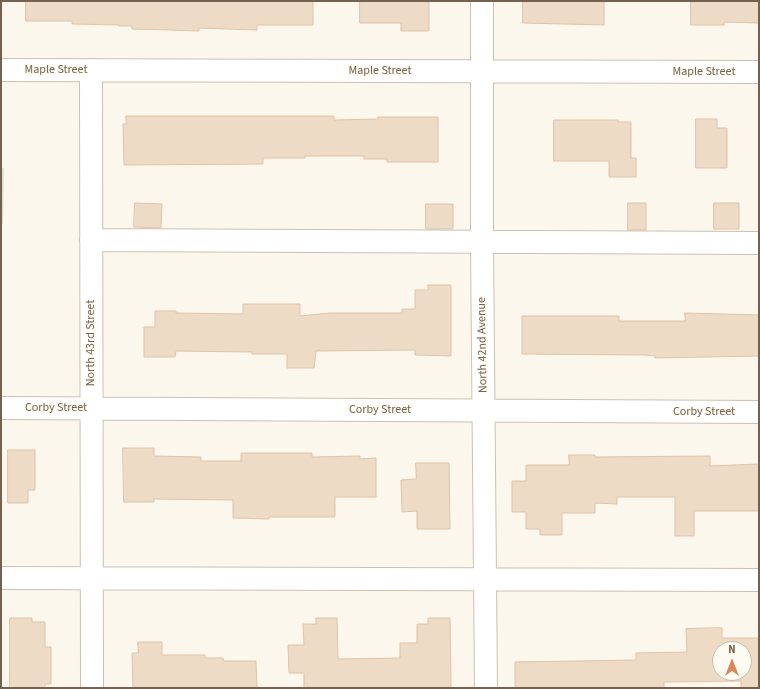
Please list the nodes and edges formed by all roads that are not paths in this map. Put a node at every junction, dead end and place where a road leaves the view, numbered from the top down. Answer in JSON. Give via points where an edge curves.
{"nodes":[{"id":1,"x":482,"y":1,"type":"edge"},
{"id":2,"x":1,"y":70,"type":"edge"},
{"id":3,"x":91,"y":70,"type":"junction"},
{"id":4,"x":482,"y":71,"type":"junction"},
{"id":5,"x":759,"y":72,"type":"edge"},
{"id":6,"x":91,"y":240,"type":"junction"},
{"id":7,"x":482,"y":242,"type":"junction"},
{"id":8,"x":759,"y":243,"type":"edge"},
{"id":9,"x":1,"y":408,"type":"edge"},
{"id":10,"x":91,"y":408,"type":"junction"},
{"id":11,"x":484,"y":410,"type":"junction"},
{"id":12,"x":759,"y":412,"type":"edge"},
{"id":13,"x":1,"y":578,"type":"edge"},
{"id":14,"x":91,"y":578,"type":"junction"},
{"id":15,"x":485,"y":580,"type":"junction"},
{"id":16,"x":759,"y":580,"type":"edge"},
{"id":17,"x":92,"y":688,"type":"edge"},
{"id":18,"x":486,"y":688,"type":"edge"}],
"edges":[{"from":1,"to":4,"type":"street","name":"North 42nd Avenue"},
{"from":2,"to":3,"type":"street","name":"Maple Street"},
{"from":3,"to":4,"type":"street","name":"Maple Street"},
{"from":3,"to":6,"type":"street","name":"North 43rd Street"},
{"from":4,"to":5,"type":"street","name":"Maple Street"},
{"from":4,"to":7,"type":"street","name":"North 42nd Avenue"},
{"from":6,"to":7,"type":"street"},
{"from":6,"to":10,"type":"street","name":"North 43rd Street"},
{"from":7,"to":8,"type":"street"},
{"from":7,"to":11,"type":"street","name":"North 42nd Avenue"},
{"from":9,"to":10,"type":"street","name":"Corby Street"},
{"from":10,"to":11,"type":"street","name":"Corby Street"},
{"from":10,"to":14,"type":"street","name":"North 43rd Street"},
{"from":11,"to":12,"type":"street","name":"Corby Street"},
{"from":11,"to":15,"type":"street","name":"North 42nd Avenue"},
{"from":13,"to":14,"type":"street"},
{"from":14,"to":15,"type":"street"},
{"from":14,"to":17,"type":"street","name":"North 43rd Street"},
{"from":15,"to":16,"type":"street"},
{"from":15,"to":18,"type":"street","name":"North 42nd Avenue"}]}
